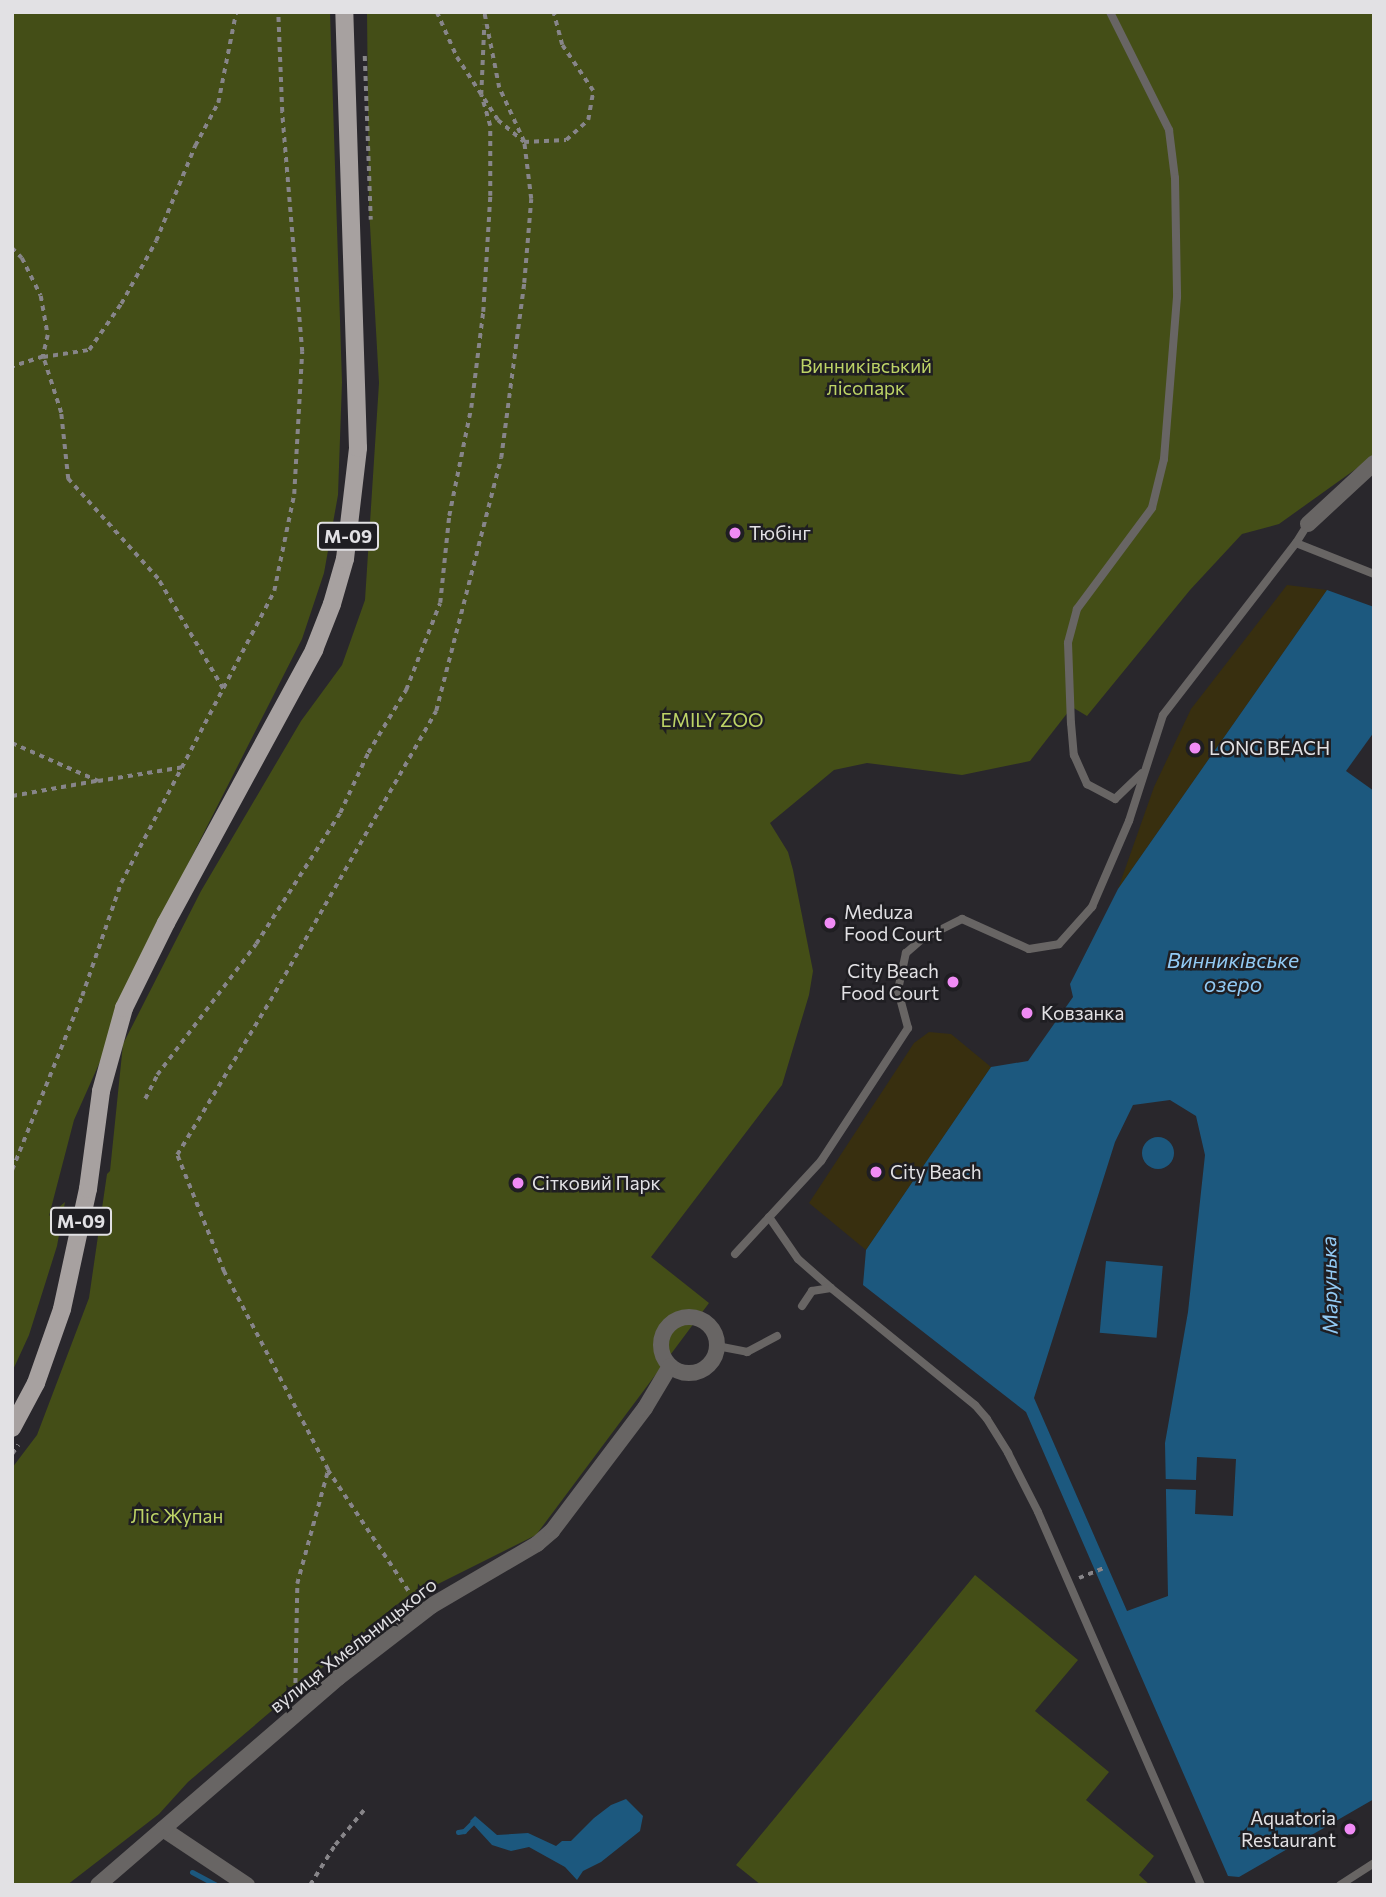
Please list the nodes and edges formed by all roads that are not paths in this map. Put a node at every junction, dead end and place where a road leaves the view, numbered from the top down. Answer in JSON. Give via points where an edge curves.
{"nodes":[{"id":1,"x":344,"y":12,"type":"edge"},
{"id":2,"x":1110,"y":12,"type":"edge"},
{"id":3,"x":1374,"y":463,"type":"edge"},
{"id":4,"x":1308,"y":524,"type":"joint"},
{"id":5,"x":1296,"y":543,"type":"junction"},
{"id":6,"x":1374,"y":574,"type":"edge"},
{"id":7,"x":1145,"y":771,"type":"junction"},
{"id":8,"x":769,"y":1217,"type":"junction"},
{"id":9,"x":734,"y":1254,"type":"dead end"},
{"id":10,"x":831,"y":1288,"type":"junction"},
{"id":11,"x":802,"y":1306,"type":"dead end"},
{"id":12,"x":778,"y":1336,"type":"dead end"},
{"id":13,"x":718,"y":1346,"type":"junction"},
{"id":14,"x":670,"y":1366,"type":"junction"},
{"id":15,"x":12,"y":1428,"type":"edge"},
{"id":16,"x":163,"y":1829,"type":"junction"},
{"id":17,"x":1374,"y":1863,"type":"edge"},
{"id":18,"x":98,"y":1885,"type":"edge"},
{"id":19,"x":247,"y":1885,"type":"edge"},
{"id":20,"x":1201,"y":1885,"type":"edge"},
{"id":21,"x":1340,"y":1885,"type":"edge"}],
"edges":[{"from":1,"to":15,"type":"main road","number":"М-09","via":[[358,448],[345,559],[314,649],[124,1008],[101,1091],[88,1188],[61,1309],[36,1383]]},
{"from":2,"to":7,"type":"lane","via":[[1169,130],[1175,178],[1177,297],[1164,459],[1152,508],[1077,609],[1068,643],[1071,723],[1074,755],[1087,784],[1115,799]]},
{"from":3,"to":4,"type":"street"},
{"from":4,"to":5,"type":"lane"},
{"from":5,"to":6,"type":"lane"},
{"from":5,"to":7,"type":"lane","via":[[1163,715]]},
{"from":7,"to":8,"type":"lane","via":[[1092,907],[1059,944],[1029,949],[962,919],[940,928],[906,953],[898,990],[908,1028],[821,1161]]},
{"from":8,"to":9,"type":"lane"},
{"from":8,"to":10,"type":"lane","via":[[798,1259]]},
{"from":10,"to":11,"type":"lane","via":[[812,1291]]},
{"from":10,"to":20,"type":"lane","via":[[975,1405],[1008,1452]]},
{"from":12,"to":13,"type":"lane","via":[[747,1352]]},
{"from":13,"to":14,"type":"street","via":[[711,1362],[697,1372]]},
{"from":13,"to":14,"type":"street","via":[[707,1323],[694,1317],[674,1321],[663,1335],[662,1352]]},
{"from":14,"to":16,"type":"street","name":"вулиця Хмельницького","via":[[645,1408],[537,1545],[423,1612]]},
{"from":16,"to":18,"type":"street","name":"вулиця Хмельницького"},
{"from":16,"to":19,"type":"street"},
{"from":17,"to":21,"type":"lane"}]}
